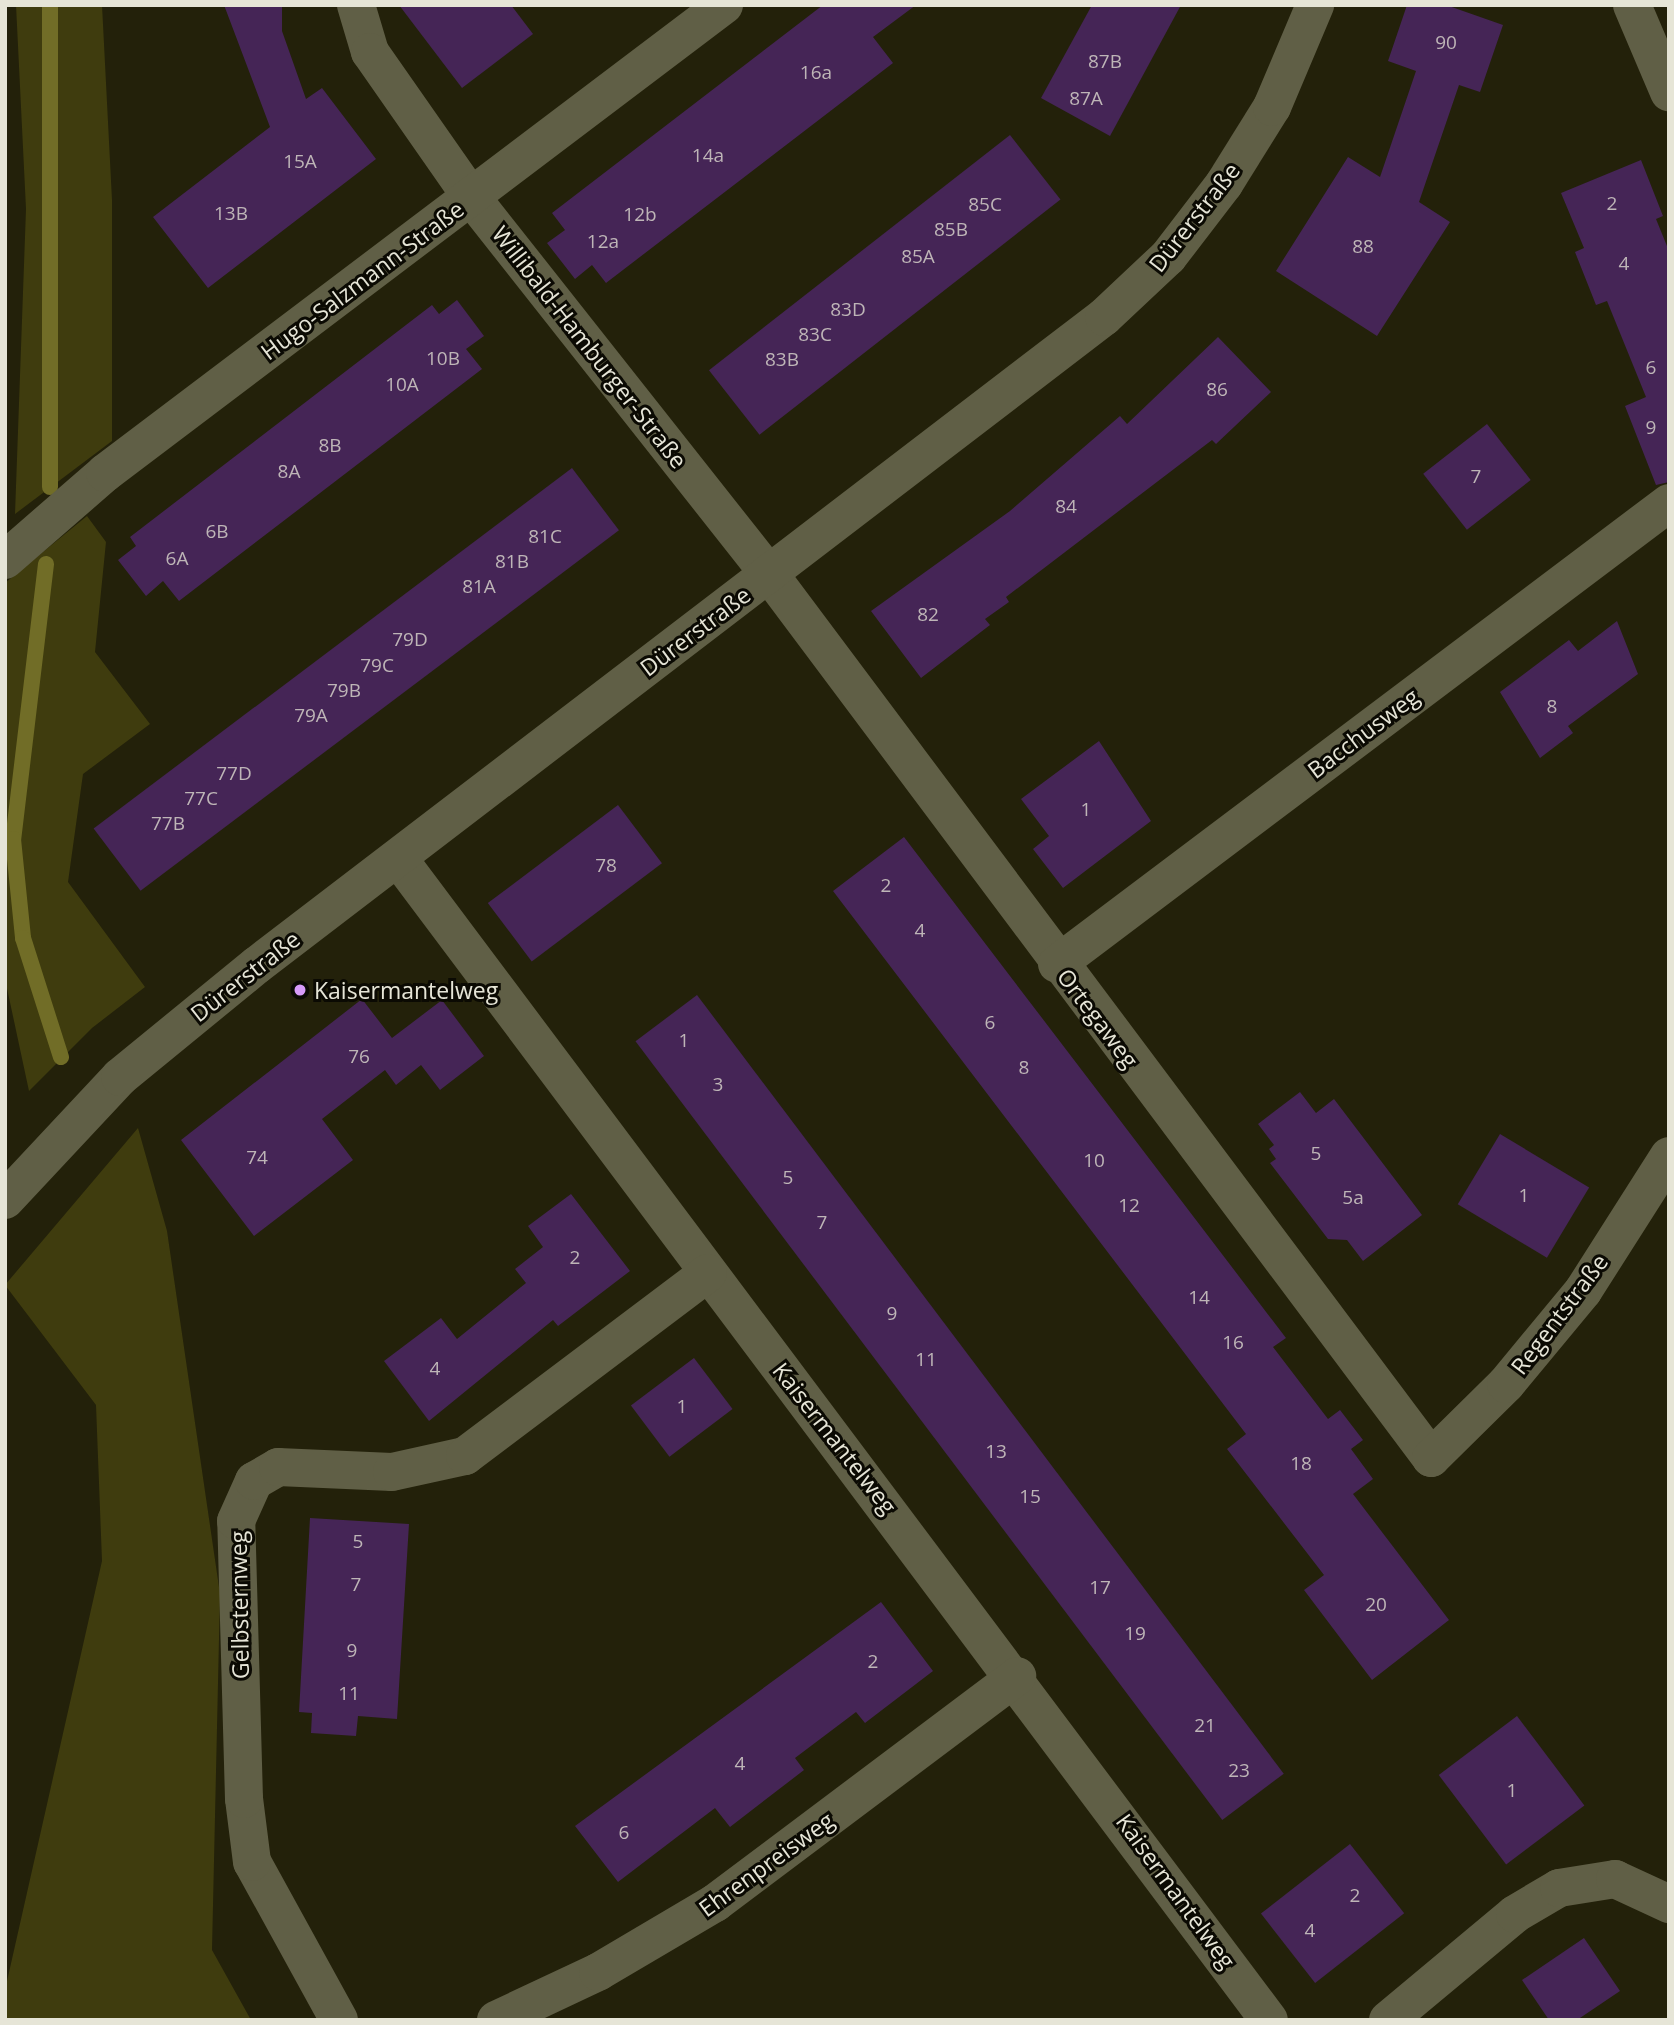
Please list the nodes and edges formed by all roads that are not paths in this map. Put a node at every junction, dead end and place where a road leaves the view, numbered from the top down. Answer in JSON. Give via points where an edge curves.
{"nodes":[{"id":1,"x":356,"y":5,"type":"edge"},
{"id":2,"x":724,"y":5,"type":"edge"},
{"id":3,"x":1315,"y":5,"type":"edge"},
{"id":4,"x":1632,"y":5,"type":"edge"},
{"id":5,"x":1669,"y":92,"type":"edge"},
{"id":6,"x":472,"y":198,"type":"junction"},
{"id":7,"x":1669,"y":503,"type":"edge"},
{"id":8,"x":5,"y":560,"type":"edge"},
{"id":9,"x":770,"y":575,"type":"junction"},
{"id":10,"x":398,"y":858,"type":"junction"},
{"id":11,"x":1057,"y":964,"type":"junction"},
{"id":12,"x":1669,"y":1156,"type":"edge"},
{"id":13,"x":5,"y":1200,"type":"edge"},
{"id":14,"x":708,"y":1273,"type":"junction"},
{"id":15,"x":1431,"y":1458,"type":"joint"},
{"id":16,"x":1017,"y":1676,"type":"junction"},
{"id":17,"x":1669,"y":1904,"type":"edge"},
{"id":18,"x":339,"y":2020,"type":"edge"},
{"id":19,"x":496,"y":2020,"type":"edge"},
{"id":20,"x":1269,"y":2020,"type":"edge"},
{"id":21,"x":1388,"y":2020,"type":"edge"}],
"edges":[{"from":1,"to":6,"type":"street","name":"Willibald-Hamburger-Straße","via":[[370,52]]},
{"from":2,"to":6,"type":"street","name":"Hugo-Salzmann-Straße"},
{"from":3,"to":9,"type":"street","name":"Dürerstraße","via":[[1272,107],[1168,257],[1034,373]]},
{"from":4,"to":5,"type":"street"},
{"from":6,"to":8,"type":"street","name":"Hugo-Salzmann-Straße","via":[[105,473]]},
{"from":6,"to":9,"type":"street","name":"Willibald-Hamburger-Straße"},
{"from":7,"to":11,"type":"street","name":"Bacchusweg"},
{"from":9,"to":10,"type":"street","name":"Dürerstraße"},
{"from":9,"to":11,"type":"street","name":"Ortegaweg"},
{"from":10,"to":13,"type":"street","name":"Dürerstraße","via":[[120,1077]]},
{"from":10,"to":14,"type":"street","name":"Kaisermantelweg"},
{"from":11,"to":15,"type":"street","name":"Ortegaweg"},
{"from":12,"to":15,"type":"street","name":"Regentstraße","via":[[1583,1291],[1506,1384]]},
{"from":14,"to":16,"type":"street","name":"Kaisermantelweg"},
{"from":14,"to":18,"type":"street","name":"Gelbsternweg","via":[[465,1456],[392,1472],[278,1467],[254,1480],[236,1521],[244,1799],[252,1862]]},
{"from":16,"to":19,"type":"street","name":"Ehrenpreisweg","via":[[715,1903],[598,1972]]},
{"from":16,"to":20,"type":"street","name":"Kaisermantelweg"},
{"from":17,"to":21,"type":"street","via":[[1615,1880],[1559,1888],[1515,1914]]}]}
